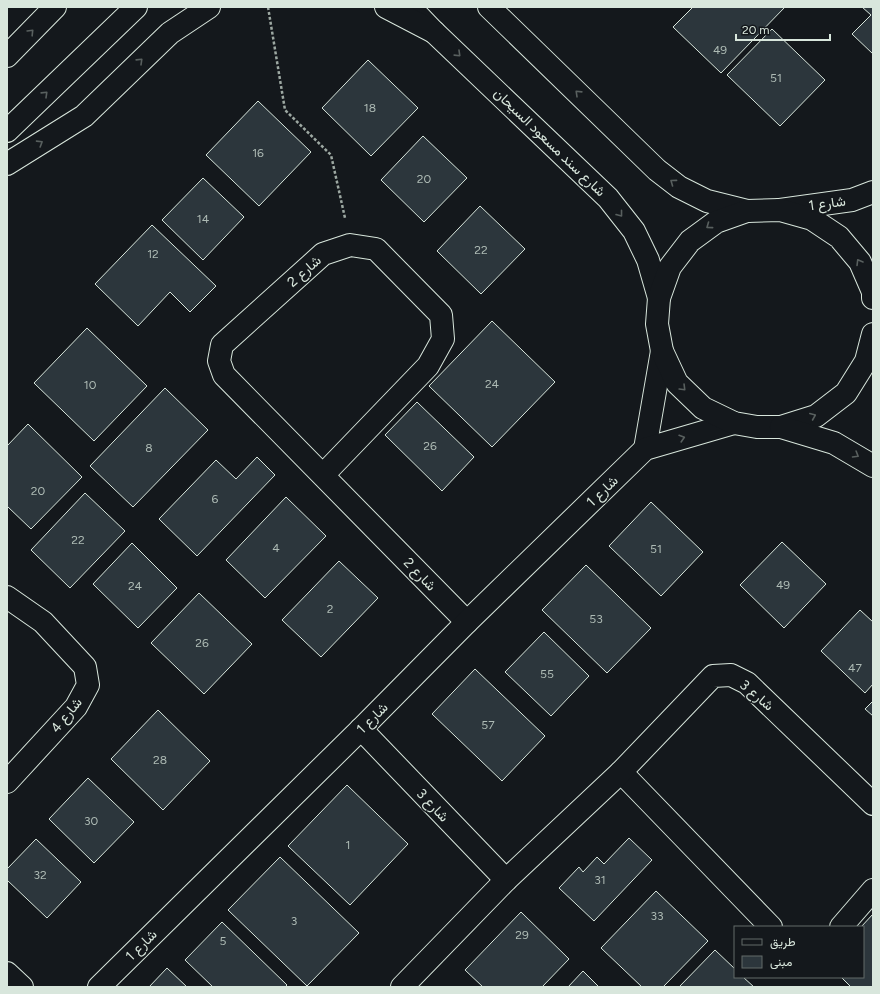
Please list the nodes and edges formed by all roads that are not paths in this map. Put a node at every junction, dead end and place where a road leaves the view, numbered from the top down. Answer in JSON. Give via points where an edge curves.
{"nodes":[{"id":1,"x":55,"y":7,"type":"edge"},
{"id":2,"x":136,"y":7,"type":"edge"},
{"id":3,"x":210,"y":7,"type":"edge"},
{"id":4,"x":386,"y":7,"type":"edge"},
{"id":5,"x":410,"y":7,"type":"edge"},
{"id":6,"x":489,"y":7,"type":"edge"},
{"id":7,"x":434,"y":32,"type":"junction"},
{"id":8,"x":7,"y":56,"type":"edge"},
{"id":9,"x":7,"y":131,"type":"edge"},
{"id":10,"x":7,"y":164,"type":"edge"},
{"id":11,"x":873,"y":192,"type":"edge"},
{"id":12,"x":780,"y":210,"type":"junction"},
{"id":13,"x":747,"y":211,"type":"junction"},
{"id":14,"x":873,"y":292,"type":"edge"},
{"id":15,"x":659,"y":298,"type":"junction"},
{"id":16,"x":873,"y":298,"type":"edge"},
{"id":17,"x":873,"y":334,"type":"edge"},
{"id":18,"x":662,"y":350,"type":"junction"},
{"id":19,"x":734,"y":423,"type":"junction"},
{"id":20,"x":780,"y":427,"type":"junction"},
{"id":21,"x":645,"y":449,"type":"junction"},
{"id":22,"x":873,"y":466,"type":"edge"},
{"id":23,"x":323,"y":475,"type":"junction"},
{"id":24,"x":7,"y":597,"type":"edge"},
{"id":25,"x":467,"y":622,"type":"junction"},
{"id":26,"x":361,"y":729,"type":"junction"},
{"id":27,"x":621,"y":772,"type":"junction"},
{"id":28,"x":7,"y":782,"type":"edge"},
{"id":29,"x":873,"y":804,"type":"edge"},
{"id":30,"x":506,"y":880,"type":"junction"},
{"id":31,"x":873,"y":890,"type":"edge"},
{"id":32,"x":770,"y":926,"type":"edge"},
{"id":33,"x":842,"y":926,"type":"edge"},
{"id":34,"x":7,"y":973,"type":"edge"},
{"id":35,"x":22,"y":987,"type":"edge"},
{"id":36,"x":99,"y":987,"type":"edge"},
{"id":37,"x":402,"y":987,"type":"edge"}],
"edges":[{"from":8,"to":1,"type":"street","one_way":true},
{"from":9,"to":2,"type":"street","one_way":true},
{"from":10,"to":3,"type":"street","one_way":true,"via":[[84,116],[170,33]]},
{"from":4,"to":7,"type":"street"},
{"from":5,"to":7,"type":"street","name":"شارع سند مسعود السيحان"},
{"from":13,"to":6,"type":"street","one_way":true,"via":[[706,201],[679,187],[657,170]]},
{"from":7,"to":15,"type":"street","name":"شارع سند مسعود السيحان","one_way":true,"via":[[608,198],[634,231],[648,260]]},
{"from":11,"to":12,"type":"street","name":"شارع 1","via":[[852,200]]},
{"from":12,"to":13,"type":"street"},
{"from":14,"to":12,"type":"street","one_way":true,"via":[[860,262],[839,237],[812,219]]},
{"from":13,"to":15,"type":"street","one_way":true,"via":[[716,222],[690,241],[670,267]]},
{"from":14,"to":16,"type":"street"},
{"from":15,"to":18,"type":"street","via":[[657,324]]},
{"from":20,"to":17,"type":"street","one_way":true,"via":[[816,416],[846,393],[866,361]]},
{"from":18,"to":19,"type":"street","one_way":true,"via":[[677,383],[703,408]]},
{"from":18,"to":21,"type":"street"},
{"from":19,"to":20,"type":"street"},
{"from":21,"to":19,"type":"street","name":"شارع 1","one_way":true},
{"from":20,"to":22,"type":"street","one_way":true,"via":[[834,443]]},
{"from":21,"to":25,"type":"street","name":"شارع 1"},
{"from":23,"to":23,"type":"street","name":"شارع 2","via":[[224,375],[219,361],[222,345],[323,254],[350,245],[376,249],[441,315],[443,339],[428,366]]},
{"from":23,"to":25,"type":"street","name":"شارع 2"},
{"from":24,"to":28,"type":"street","name":"شارع 4","via":[[43,622],[85,667],[88,685],[76,708]]},
{"from":25,"to":26,"type":"street","name":"شارع 1"},
{"from":26,"to":30,"type":"street","name":"شارع 3"},
{"from":26,"to":36,"type":"street","name":"شارع 1"},
{"from":27,"to":29,"type":"street","name":"شارع 3","via":[[713,676],[732,675],[747,683]]},
{"from":27,"to":30,"type":"street","name":"شارع 3"},
{"from":27,"to":32,"type":"street"},
{"from":30,"to":37,"type":"street","name":"شارع 3"},
{"from":31,"to":33,"type":"street"},
{"from":34,"to":35,"type":"street"}]}
